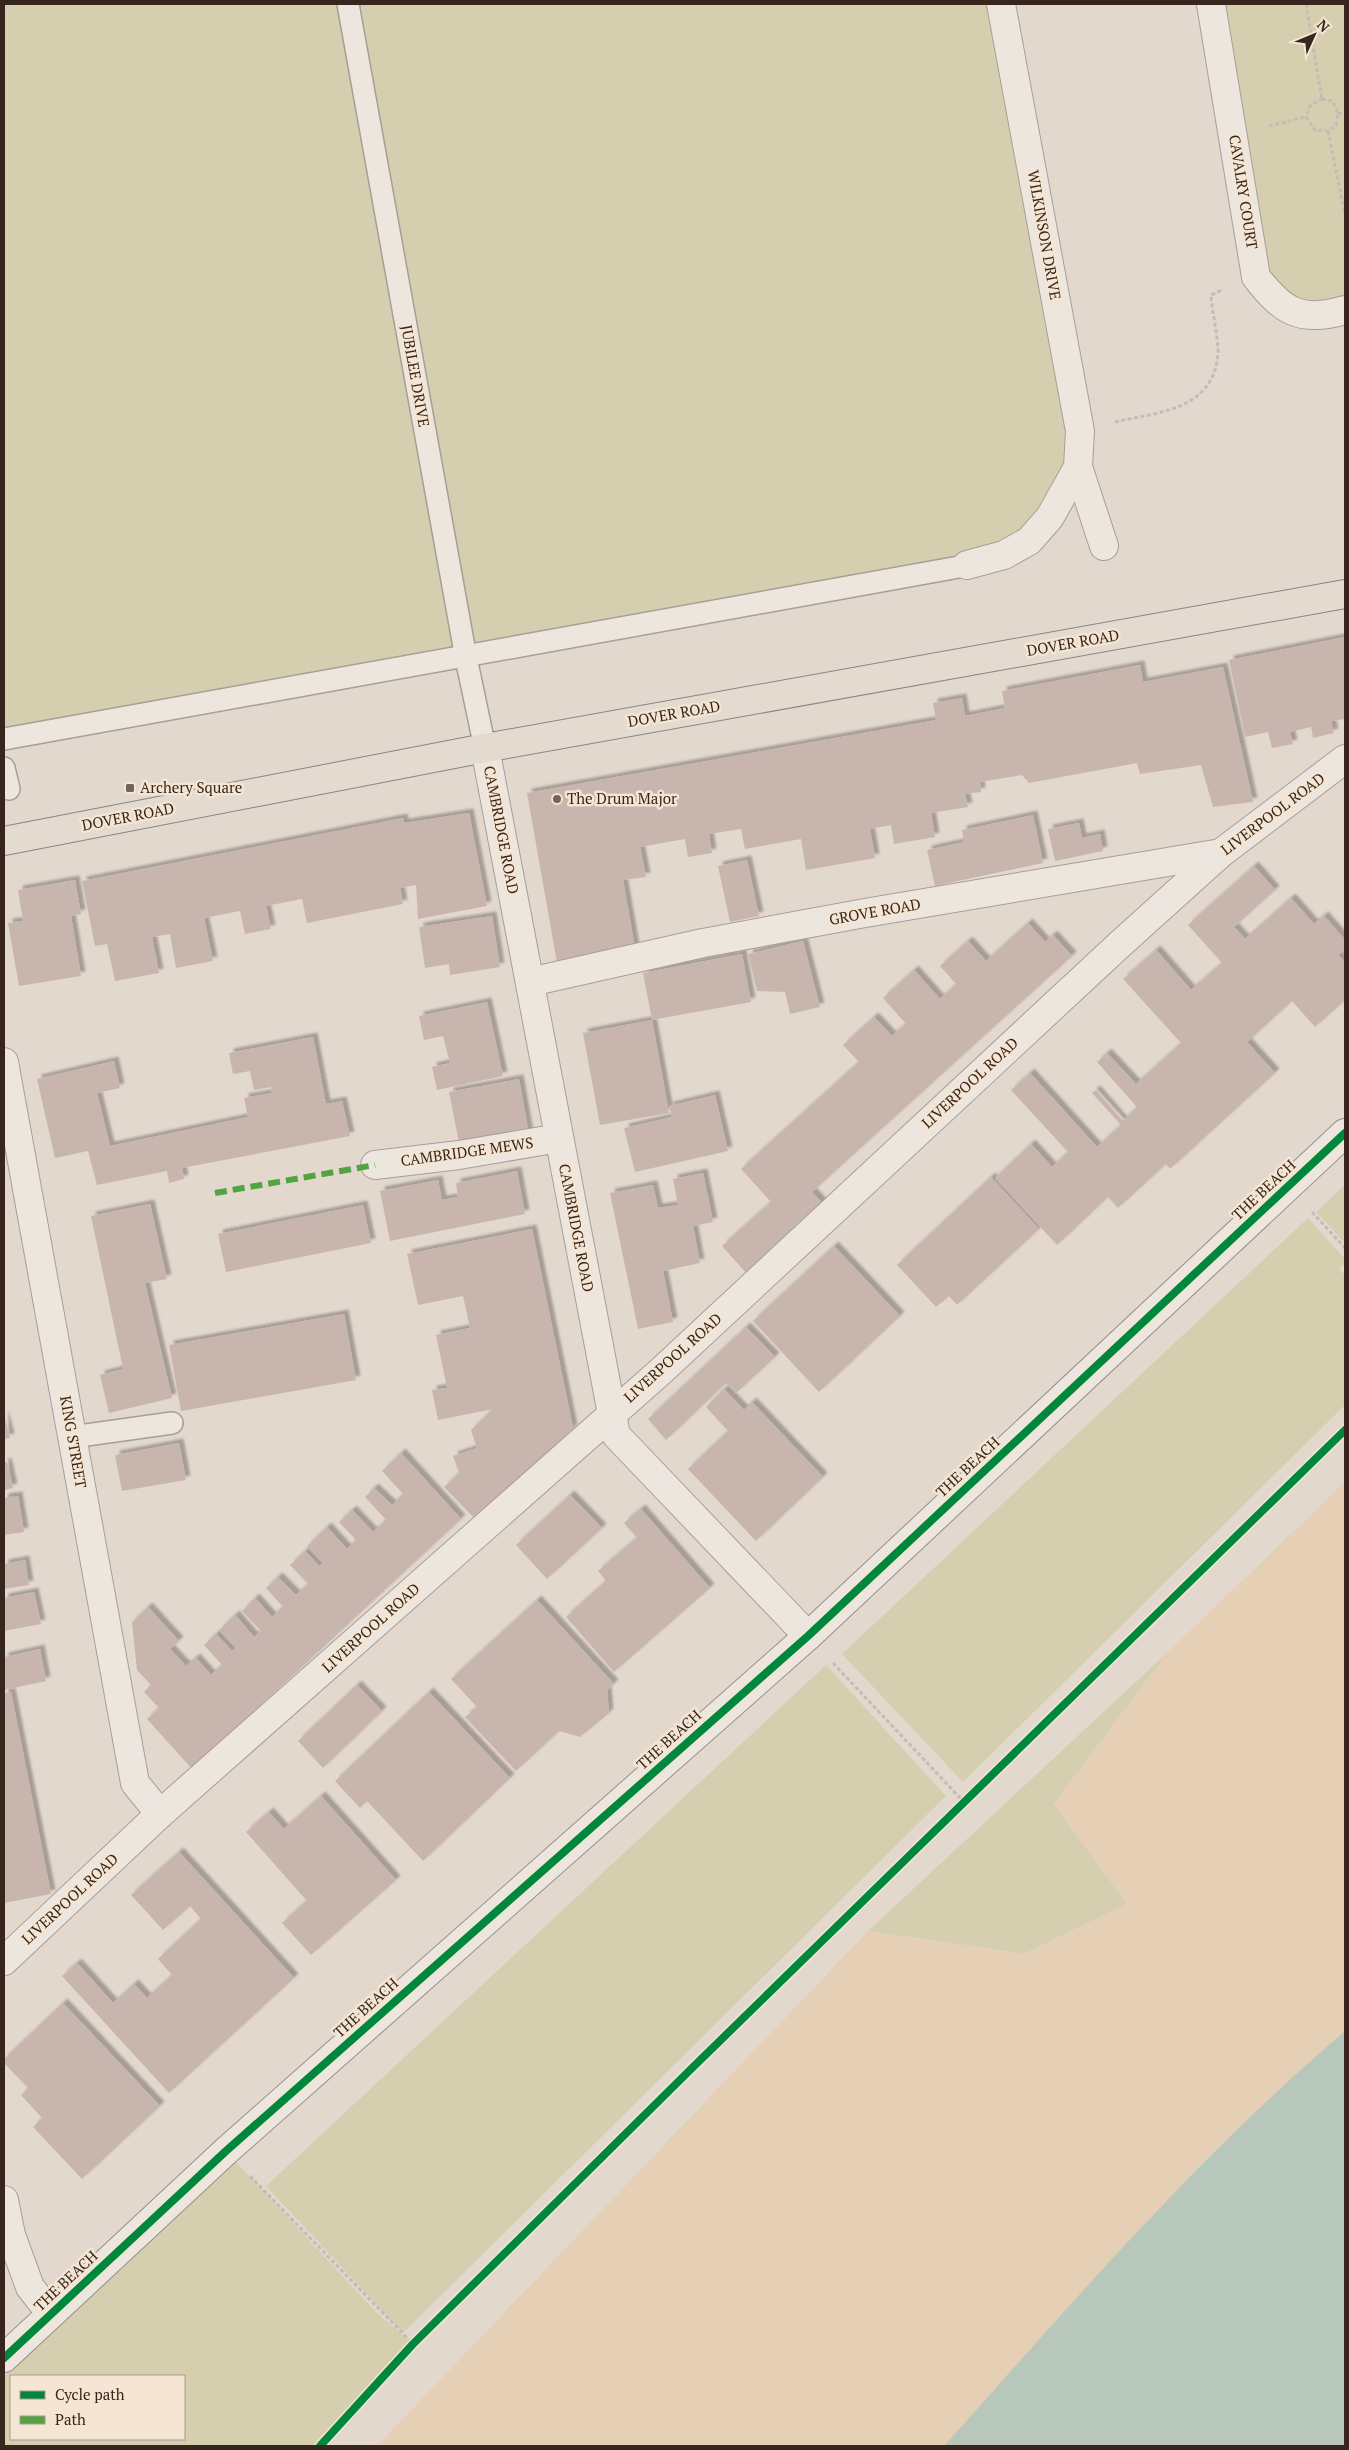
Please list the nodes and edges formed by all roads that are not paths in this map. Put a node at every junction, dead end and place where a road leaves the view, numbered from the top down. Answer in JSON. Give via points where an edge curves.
{"nodes":[{"id":1,"x":348,"y":4,"type":"edge"},
{"id":2,"x":1001,"y":4,"type":"edge"},
{"id":3,"x":1211,"y":4,"type":"edge"},
{"id":4,"x":1345,"y":310,"type":"edge"},
{"id":5,"x":1078,"y":467,"type":"junction"},
{"id":6,"x":1104,"y":546,"type":"dead end"},
{"id":7,"x":963,"y":566,"type":"joint"},
{"id":8,"x":1345,"y":594,"type":"edge"},
{"id":9,"x":466,"y":658,"type":"junction"},
{"id":10,"x":4,"y":740,"type":"edge"},
{"id":11,"x":485,"y":748,"type":"junction"},
{"id":12,"x":1345,"y":759,"type":"edge"},
{"id":13,"x":4,"y":768,"type":"edge"},
{"id":14,"x":9,"y":789,"type":"dead end"},
{"id":15,"x":4,"y":842,"type":"edge"},
{"id":16,"x":1221,"y":853,"type":"junction"},
{"id":17,"x":530,"y":982,"type":"junction"},
{"id":18,"x":4,"y":1062,"type":"edge"},
{"id":19,"x":1345,"y":1133,"type":"edge"},
{"id":20,"x":559,"y":1138,"type":"junction"},
{"id":21,"x":375,"y":1164,"type":"dead end"},
{"id":22,"x":612,"y":1413,"type":"junction"},
{"id":23,"x":172,"y":1423,"type":"dead end"},
{"id":24,"x":72,"y":1437,"type":"junction"},
{"id":25,"x":808,"y":1636,"type":"junction"},
{"id":26,"x":160,"y":1814,"type":"junction"},
{"id":27,"x":4,"y":1961,"type":"edge"},
{"id":28,"x":4,"y":2200,"type":"edge"},
{"id":29,"x":51,"y":2314,"type":"junction"},
{"id":30,"x":4,"y":2358,"type":"edge"}],
"edges":[{"from":1,"to":9,"type":"lane","name":"JUBILEE DRIVE"},
{"from":2,"to":5,"type":"street","name":"WILKINSON DRIVE","via":[[1080,431]]},
{"from":3,"to":4,"type":"street","name":"CAVALRY COURT","via":[[1256,277],[1274,300],[1293,312],[1327,315]]},
{"from":5,"to":6,"type":"street","name":"WILKINSON DRIVE"},
{"from":5,"to":7,"type":"street","name":"WILKINSON DRIVE","via":[[1050,517],[1029,541],[1004,555]]},
{"from":7,"to":9,"type":"lane"},
{"from":8,"to":11,"type":"main road","name":"DOVER ROAD"},
{"from":9,"to":10,"type":"lane"},
{"from":9,"to":11,"type":"lane","name":"JUBILEE DRIVE"},
{"from":11,"to":15,"type":"main road","name":"DOVER ROAD"},
{"from":11,"to":17,"type":"street","name":"CAMBRIDGE ROAD"},
{"from":12,"to":16,"type":"street","name":"LIVERPOOL ROAD"},
{"from":13,"to":14,"type":"lane"},
{"from":16,"to":17,"type":"street","name":"GROVE ROAD","via":[[703,943]]},
{"from":16,"to":22,"type":"street","name":"LIVERPOOL ROAD"},
{"from":17,"to":20,"type":"street","name":"CAMBRIDGE ROAD"},
{"from":18,"to":24,"type":"street","name":"KING STREET"},
{"from":19,"to":25,"type":"street","name":"THE BEACH"},
{"from":20,"to":21,"type":"street","name":"CAMBRIDGE MEWS"},
{"from":20,"to":22,"type":"street","name":"CAMBRIDGE ROAD"},
{"from":22,"to":25,"type":"street","name":"CAMBRIDGE ROAD","via":[[616,1435]]},
{"from":22,"to":26,"type":"street","name":"LIVERPOOL ROAD"},
{"from":23,"to":24,"type":"lane"},
{"from":24,"to":26,"type":"street","name":"KING STREET","via":[[135,1782]]},
{"from":25,"to":29,"type":"street","name":"THE BEACH","via":[[226,2151]]},
{"from":26,"to":27,"type":"street","name":"LIVERPOOL ROAD"},
{"from":28,"to":29,"type":"street","via":[[12,2236],[30,2286]]},
{"from":29,"to":30,"type":"street","name":"THE BEACH"}]}
